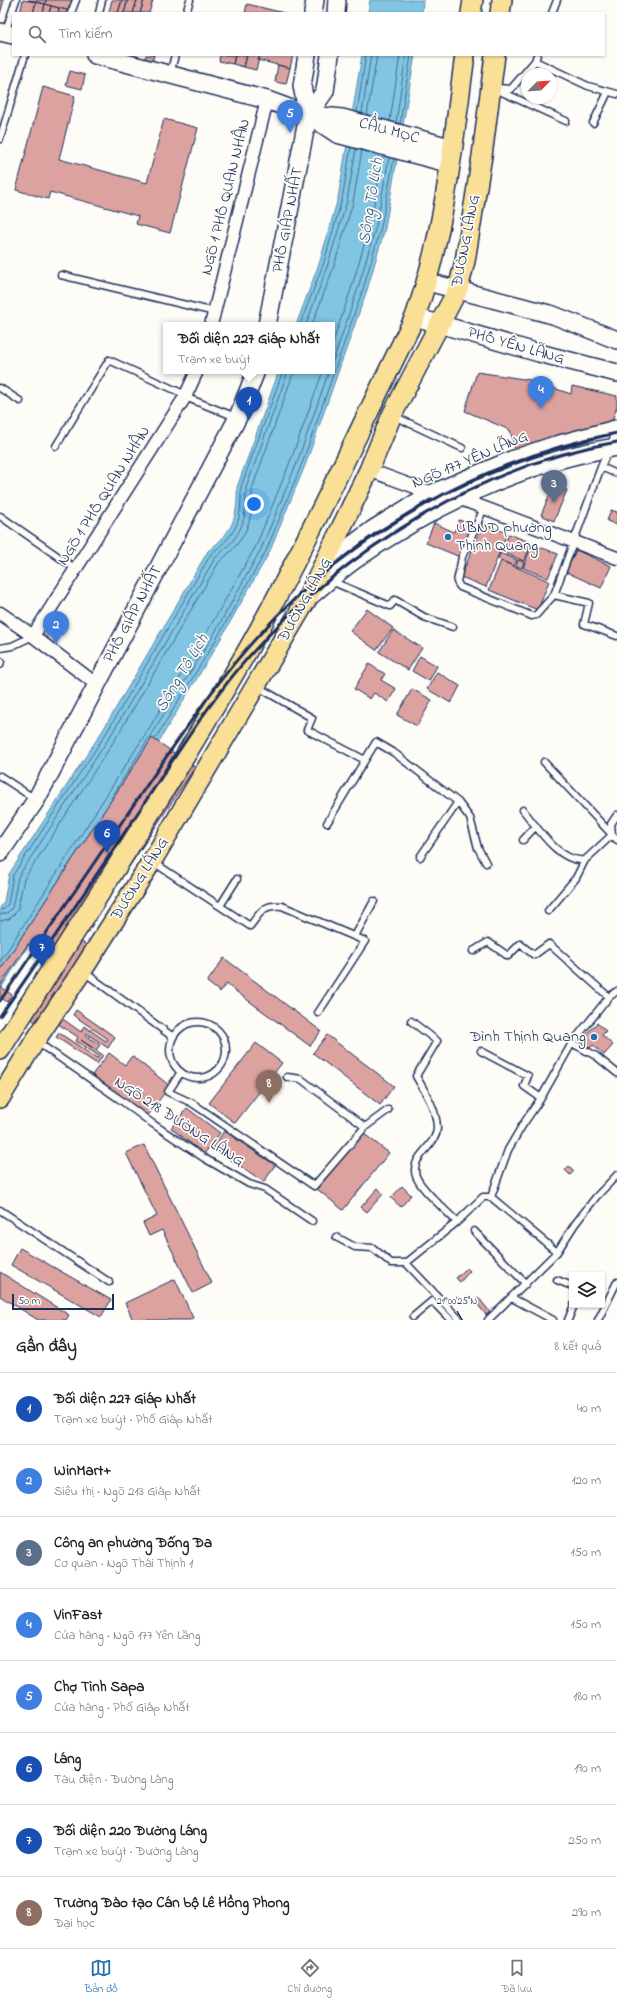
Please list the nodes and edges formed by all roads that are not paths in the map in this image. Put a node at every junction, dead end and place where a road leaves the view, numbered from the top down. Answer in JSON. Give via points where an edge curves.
{"nodes":[{"id":1,"x":16,"y":0,"type":"edge"},
{"id":2,"x":76,"y":0,"type":"edge"},
{"id":3,"x":102,"y":0,"type":"edge"},
{"id":4,"x":190,"y":0,"type":"edge"},
{"id":5,"x":314,"y":0,"type":"edge"},
{"id":6,"x":337,"y":0,"type":"edge"},
{"id":7,"x":473,"y":0,"type":"edge"},
{"id":8,"x":502,"y":0,"type":"edge"},
{"id":9,"x":557,"y":0,"type":"edge"},
{"id":10,"x":12,"y":12,"type":"edge"},
{"id":11,"x":71,"y":12,"type":"edge"},
{"id":12,"x":99,"y":12,"type":"edge"},
{"id":13,"x":186,"y":12,"type":"edge"},
{"id":14,"x":313,"y":12,"type":"edge"},
{"id":15,"x":336,"y":12,"type":"edge"},
{"id":16,"x":471,"y":12,"type":"edge"},
{"id":17,"x":500,"y":12,"type":"edge"},
{"id":18,"x":552,"y":12,"type":"edge"},
{"id":19,"x":12,"y":13,"type":"edge"},
{"id":20,"x":6,"y":33,"type":"edge"},
{"id":21,"x":25,"y":56,"type":"edge"},
{"id":22,"x":99,"y":56,"type":"edge"},
{"id":23,"x":175,"y":56,"type":"edge"},
{"id":24,"x":307,"y":56,"type":"edge"},
{"id":25,"x":330,"y":56,"type":"edge"},
{"id":26,"x":465,"y":56,"type":"edge"},
{"id":27,"x":495,"y":56,"type":"edge"},
{"id":28,"x":536,"y":58,"type":"edge"},
{"id":29,"x":170,"y":75,"type":"junction"},
{"id":30,"x":492,"y":88,"type":"junction"},
{"id":31,"x":608,"y":92,"type":"junction"},
{"id":32,"x":617,"y":94,"type":"edge"},
{"id":33,"x":267,"y":100,"type":"junction"},
{"id":34,"x":308,"y":115,"type":"junction"},
{"id":35,"x":566,"y":121,"type":"dead end"},
{"id":36,"x":593,"y":123,"type":"dead end"},
{"id":37,"x":0,"y":139,"type":"edge"},
{"id":38,"x":443,"y":154,"type":"junction"},
{"id":39,"x":61,"y":275,"type":"dead end"},
{"id":40,"x":428,"y":282,"type":"junction"},
{"id":41,"x":458,"y":289,"type":"junction"},
{"id":42,"x":215,"y":312,"type":"junction"},
{"id":43,"x":415,"y":317,"type":"junction"},
{"id":44,"x":212,"y":322,"type":"edge"},
{"id":45,"x":268,"y":322,"type":"edge"},
{"id":46,"x":440,"y":325,"type":"junction"},
{"id":47,"x":617,"y":340,"type":"edge"},
{"id":48,"x":617,"y":373,"type":"edge"},
{"id":49,"x":196,"y":374,"type":"edge"},
{"id":50,"x":255,"y":374,"type":"edge"},
{"id":51,"x":0,"y":388,"type":"edge"},
{"id":52,"x":186,"y":396,"type":"junction"},
{"id":53,"x":20,"y":401,"type":"dead end"},
{"id":54,"x":392,"y":415,"type":"junction"},
{"id":55,"x":238,"y":417,"type":"junction"},
{"id":56,"x":617,"y":426,"type":"edge"},
{"id":57,"x":617,"y":430,"type":"edge"},
{"id":58,"x":56,"y":446,"type":"dead end"},
{"id":59,"x":614,"y":447,"type":"edge"},
{"id":60,"x":462,"y":448,"type":"dead end"},
{"id":61,"x":601,"y":467,"type":"junction"},
{"id":62,"x":370,"y":470,"type":"junction"},
{"id":63,"x":617,"y":474,"type":"edge"},
{"id":64,"x":428,"y":492,"type":"junction"},
{"id":65,"x":458,"y":498,"type":"junction"},
{"id":66,"x":484,"y":508,"type":"junction"},
{"id":67,"x":0,"y":516,"type":"edge"},
{"id":68,"x":575,"y":542,"type":"junction"},
{"id":69,"x":617,"y":558,"type":"edge"},
{"id":70,"x":326,"y":561,"type":"junction"},
{"id":71,"x":76,"y":569,"type":"junction"},
{"id":72,"x":329,"y":580,"type":"junction"},
{"id":73,"x":554,"y":595,"type":"junction"},
{"id":74,"x":306,"y":599,"type":"junction"},
{"id":75,"x":0,"y":613,"type":"edge"},
{"id":76,"x":453,"y":627,"type":"dead end"},
{"id":77,"x":33,"y":636,"type":"junction"},
{"id":78,"x":617,"y":636,"type":"edge"},
{"id":79,"x":0,"y":648,"type":"edge"},
{"id":80,"x":96,"y":684,"type":"junction"},
{"id":81,"x":255,"y":686,"type":"junction"},
{"id":82,"x":365,"y":760,"type":"junction"},
{"id":83,"x":544,"y":762,"type":"dead end"},
{"id":84,"x":0,"y":776,"type":"edge"},
{"id":85,"x":36,"y":800,"type":"junction"},
{"id":86,"x":458,"y":802,"type":"junction"},
{"id":87,"x":523,"y":810,"type":"dead end"},
{"id":88,"x":617,"y":815,"type":"edge"},
{"id":89,"x":327,"y":823,"type":"dead end"},
{"id":90,"x":536,"y":826,"type":"junction"},
{"id":91,"x":615,"y":837,"type":"edge"},
{"id":92,"x":523,"y":840,"type":"dead end"},
{"id":93,"x":0,"y":853,"type":"edge"},
{"id":94,"x":420,"y":857,"type":"dead end"},
{"id":95,"x":585,"y":860,"type":"junction"},
{"id":96,"x":152,"y":861,"type":"junction"},
{"id":97,"x":486,"y":863,"type":"dead end"},
{"id":98,"x":237,"y":880,"type":"dead end"},
{"id":99,"x":374,"y":901,"type":"dead end"},
{"id":100,"x":220,"y":906,"type":"junction"},
{"id":101,"x":548,"y":911,"type":"dead end"},
{"id":102,"x":86,"y":918,"type":"junction"},
{"id":103,"x":107,"y":932,"type":"junction"},
{"id":104,"x":355,"y":936,"type":"junction"},
{"id":105,"x":473,"y":951,"type":"dead end"},
{"id":106,"x":82,"y":971,"type":"junction"},
{"id":107,"x":617,"y":991,"type":"edge"},
{"id":108,"x":610,"y":997,"type":"junction"},
{"id":109,"x":318,"y":1013,"type":"dead end"},
{"id":110,"x":411,"y":1021,"type":"dead end"},
{"id":111,"x":173,"y":1037,"type":"junction"},
{"id":112,"x":35,"y":1041,"type":"junction"},
{"id":113,"x":572,"y":1043,"type":"junction"},
{"id":114,"x":0,"y":1050,"type":"edge"},
{"id":115,"x":481,"y":1051,"type":"dead end"},
{"id":116,"x":181,"y":1072,"type":"junction"},
{"id":117,"x":617,"y":1073,"type":"edge"},
{"id":118,"x":287,"y":1077,"type":"dead end"},
{"id":119,"x":0,"y":1098,"type":"edge"},
{"id":120,"x":541,"y":1098,"type":"junction"},
{"id":121,"x":388,"y":1110,"type":"dead end"},
{"id":122,"x":365,"y":1127,"type":"junction"},
{"id":123,"x":617,"y":1175,"type":"edge"},
{"id":124,"x":491,"y":1197,"type":"junction"},
{"id":125,"x":0,"y":1210,"type":"edge"},
{"id":126,"x":312,"y":1221,"type":"dead end"},
{"id":127,"x":457,"y":1222,"type":"junction"},
{"id":128,"x":474,"y":1231,"type":"dead end"},
{"id":129,"x":336,"y":1237,"type":"dead end"},
{"id":130,"x":557,"y":1252,"type":"junction"},
{"id":131,"x":406,"y":1263,"type":"junction"},
{"id":132,"x":557,"y":1280,"type":"dead end"},
{"id":133,"x":109,"y":1282,"type":"dead end"},
{"id":134,"x":617,"y":1282,"type":"edge"},
{"id":135,"x":526,"y":1284,"type":"junction"},
{"id":136,"x":569,"y":1285,"type":"edge"},
{"id":137,"x":512,"y":1298,"type":"junction"},
{"id":138,"x":573,"y":1308,"type":"edge"},
{"id":139,"x":413,"y":1317,"type":"dead end"},
{"id":140,"x":451,"y":1320,"type":"edge"},
{"id":141,"x":460,"y":1320,"type":"edge"},
{"id":142,"x":488,"y":1320,"type":"edge"},
{"id":143,"x":553,"y":1320,"type":"edge"},
{"id":144,"x":568,"y":1320,"type":"edge"},
{"id":145,"x":598,"y":1320,"type":"edge"}],
"edges":[{"from":1,"to":10,"type":"lane"},
{"from":2,"to":11,"type":"lane"},
{"from":3,"to":12,"type":"lane"},
{"from":4,"to":13,"type":"lane"},
{"from":5,"to":14,"type":"main road"},
{"from":6,"to":15,"type":"main road"},
{"from":7,"to":16,"type":"main road"},
{"from":8,"to":17,"type":"main road"},
{"from":9,"to":18,"type":"lane"},
{"from":19,"to":20,"type":"lane"},
{"from":21,"to":37,"type":"lane"},
{"from":22,"to":29,"type":"main road","name":"CẦU MỌC"},
{"from":23,"to":29,"type":"lane"},
{"from":24,"to":34,"type":"main road","via":[[302,86]]},
{"from":25,"to":34,"type":"main road","via":[[325,92]]},
{"from":26,"to":38,"type":"main road","name":"ĐƯỜNG LÁNG"},
{"from":27,"to":30,"type":"main road","name":"ĐƯỜNG LÁNG"},
{"from":28,"to":30,"type":"lane","via":[[511,90]]},
{"from":28,"to":31,"type":"lane","via":[[588,86]]},
{"from":29,"to":33,"type":"main road","name":"CẦU MỌC"},
{"from":30,"to":35,"type":"lane"},
{"from":30,"to":41,"type":"main road","name":"ĐƯỜNG LÁNG","via":[[468,246]]},
{"from":31,"to":32,"type":"lane"},
{"from":31,"to":36,"type":"lane"},
{"from":33,"to":34,"type":"main road","name":"CẦU MỌC"},
{"from":33,"to":42,"type":"street","name":"NGÕ 1 PHỐ QUAN NHÂN"},
{"from":34,"to":38,"type":"main road","name":"CẦU MỌC"},
{"from":34,"to":45,"type":"main road","name":"PHỐ GIÁP NHẤT"},
{"from":38,"to":40,"type":"main road","name":"ĐƯỜNG LÁNG"},
{"from":39,"to":42,"type":"lane"},
{"from":40,"to":41,"type":"main road"},
{"from":40,"to":43,"type":"main road","name":"ĐƯỜNG LÁNG"},
{"from":41,"to":46,"type":"main road","name":"ĐƯỜNG LÁNG"},
{"from":41,"to":47,"type":"main road","via":[[553,315]]},
{"from":42,"to":44,"type":"street","name":"NGÕ 1 PHỐ QUAN NHÂN"},
{"from":43,"to":46,"type":"main road","name":"PHỐ YÊN LÃNG"},
{"from":43,"to":102,"type":"main road","name":"ĐƯỜNG LÁNG","via":[[288,576],[249,647]]},
{"from":46,"to":48,"type":"main road","name":"PHỐ YÊN LÃNG"},
{"from":46,"to":54,"type":"main road","name":"ĐƯỜNG LÁNG"},
{"from":49,"to":52,"type":"street","name":"NGÕ 1 PHỐ QUAN NHÂN"},
{"from":50,"to":55,"type":"main road","name":"PHỐ GIÁP NHẤT"},
{"from":51,"to":53,"type":"lane"},
{"from":52,"to":55,"type":"lane"},
{"from":52,"to":58,"type":"lane","via":[[109,360]]},
{"from":52,"to":71,"type":"street","name":"NGÕ 1 PHỐ QUAN NHÂN"},
{"from":54,"to":60,"type":"lane"},
{"from":54,"to":62,"type":"main road","name":"ĐƯỜNG LÁNG"},
{"from":55,"to":80,"type":"main road","name":"PHỐ GIÁP NHẤT"},
{"from":56,"to":64,"type":"street","name":"NGÕ 177 YÊN LÃNG","via":[[512,457]]},
{"from":57,"to":59,"type":"lane"},
{"from":59,"to":61,"type":"lane"},
{"from":59,"to":65,"type":"main road","via":[[563,458]]},
{"from":61,"to":63,"type":"lane"},
{"from":61,"to":68,"type":"lane"},
{"from":62,"to":64,"type":"street"},
{"from":62,"to":70,"type":"main road","name":"ĐƯỜNG LÁNG"},
{"from":64,"to":65,"type":"street"},
{"from":64,"to":70,"type":"street","name":"NGÕ 177 YÊN LÃNG","via":[[372,527]]},
{"from":65,"to":66,"type":"street"},
{"from":65,"to":72,"type":"main road","via":[[414,521]]},
{"from":66,"to":68,"type":"street"},
{"from":66,"to":73,"type":"lane","via":[[462,557],[456,577],[458,585],[532,616],[540,614]]},
{"from":67,"to":71,"type":"lane"},
{"from":68,"to":69,"type":"street"},
{"from":68,"to":73,"type":"lane"},
{"from":70,"to":74,"type":"main road","name":"ĐƯỜNG LÁNG"},
{"from":71,"to":77,"type":"street","name":"NGÕ 1 PHỐ QUAN NHÂN"},
{"from":72,"to":74,"type":"main road"},
{"from":72,"to":76,"type":"lane","via":[[390,606],[395,600],[424,617]]},
{"from":73,"to":78,"type":"lane","via":[[589,603],[584,624]]},
{"from":74,"to":81,"type":"main road","name":"ĐƯỜNG LÁNG"},
{"from":75,"to":77,"type":"street"},
{"from":77,"to":79,"type":"lane","via":[[12,646]]},
{"from":77,"to":80,"type":"street"},
{"from":80,"to":85,"type":"main road","name":"PHỐ GIÁP NHẤT"},
{"from":81,"to":82,"type":"lane","via":[[312,718],[306,730]]},
{"from":81,"to":96,"type":"main road","name":"ĐƯỜNG LÁNG"},
{"from":82,"to":86,"type":"lane","via":[[376,742]]},
{"from":82,"to":89,"type":"lane"},
{"from":83,"to":91,"type":"lane"},
{"from":84,"to":85,"type":"lane"},
{"from":85,"to":93,"type":"main road","name":"PHỐ GIÁP NHẤT"},
{"from":86,"to":94,"type":"lane"},
{"from":86,"to":97,"type":"lane","via":[[470,818],[478,848]]},
{"from":87,"to":90,"type":"lane"},
{"from":88,"to":91,"type":"lane","via":[[611,824]]},
{"from":90,"to":92,"type":"lane"},
{"from":90,"to":95,"type":"lane","via":[[558,851],[580,861]]},
{"from":91,"to":95,"type":"lane"},
{"from":95,"to":101,"type":"lane","via":[[576,878]]},
{"from":96,"to":100,"type":"lane"},
{"from":96,"to":103,"type":"main road","name":"ĐƯỜNG LÁNG"},
{"from":98,"to":100,"type":"lane"},
{"from":99,"to":104,"type":"lane"},
{"from":100,"to":104,"type":"lane","via":[[250,926],[263,909],[274,905],[282,906]]},
{"from":102,"to":103,"type":"main road"},
{"from":102,"to":114,"type":"main road","name":"ĐƯỜNG LÁNG"},
{"from":103,"to":106,"type":"main road","name":"ĐƯỜNG LÁNG"},
{"from":104,"to":109,"type":"lane","via":[[365,941]]},
{"from":105,"to":108,"type":"lane","via":[[488,942],[508,956],[520,944],[534,955],[549,944]]},
{"from":106,"to":111,"type":"lane"},
{"from":106,"to":112,"type":"main road","name":"ĐƯỜNG LÁNG"},
{"from":107,"to":108,"type":"lane"},
{"from":108,"to":113,"type":"lane"},
{"from":110,"to":127,"type":"lane","via":[[437,1041],[416,1076],[430,1101],[437,1129],[434,1138],[416,1162],[416,1177]]},
{"from":111,"to":116,"type":"lane","via":[[171,1056]]},
{"from":111,"to":116,"type":"lane","via":[[186,1025],[204,1022],[219,1031],[225,1044],[225,1057],[215,1072],[198,1078]]},
{"from":112,"to":119,"type":"main road","name":"ĐƯỜNG LÁNG"},
{"from":112,"to":126,"type":"lane","name":"NGÕ 218 ĐƯỜNG LÁNG","via":[[204,1158],[249,1184],[265,1189]]},
{"from":113,"to":117,"type":"lane","via":[[596,1056]]},
{"from":113,"to":120,"type":"lane"},
{"from":115,"to":120,"type":"lane","via":[[528,1076],[524,1086]]},
{"from":116,"to":122,"type":"lane","via":[[168,1092],[192,1103],[314,1186]]},
{"from":118,"to":122,"type":"lane","via":[[301,1079]]},
{"from":120,"to":124,"type":"lane","via":[[508,1150]]},
{"from":121,"to":122,"type":"lane"},
{"from":123,"to":130,"type":"lane","via":[[596,1197]]},
{"from":124,"to":127,"type":"lane","via":[[483,1197]]},
{"from":124,"to":130,"type":"lane"},
{"from":125,"to":133,"type":"lane"},
{"from":127,"to":131,"type":"lane"},
{"from":128,"to":135,"type":"lane"},
{"from":129,"to":131,"type":"lane","via":[[354,1247],[372,1248],[391,1263]]},
{"from":130,"to":135,"type":"lane"},
{"from":131,"to":141,"type":"lane"},
{"from":132,"to":136,"type":"lane"},
{"from":134,"to":145,"type":"lane"},
{"from":135,"to":137,"type":"lane"},
{"from":137,"to":142,"type":"lane"},
{"from":137,"to":143,"type":"lane"},
{"from":138,"to":144,"type":"lane"},
{"from":139,"to":140,"type":"lane","via":[[432,1300]]}]}
